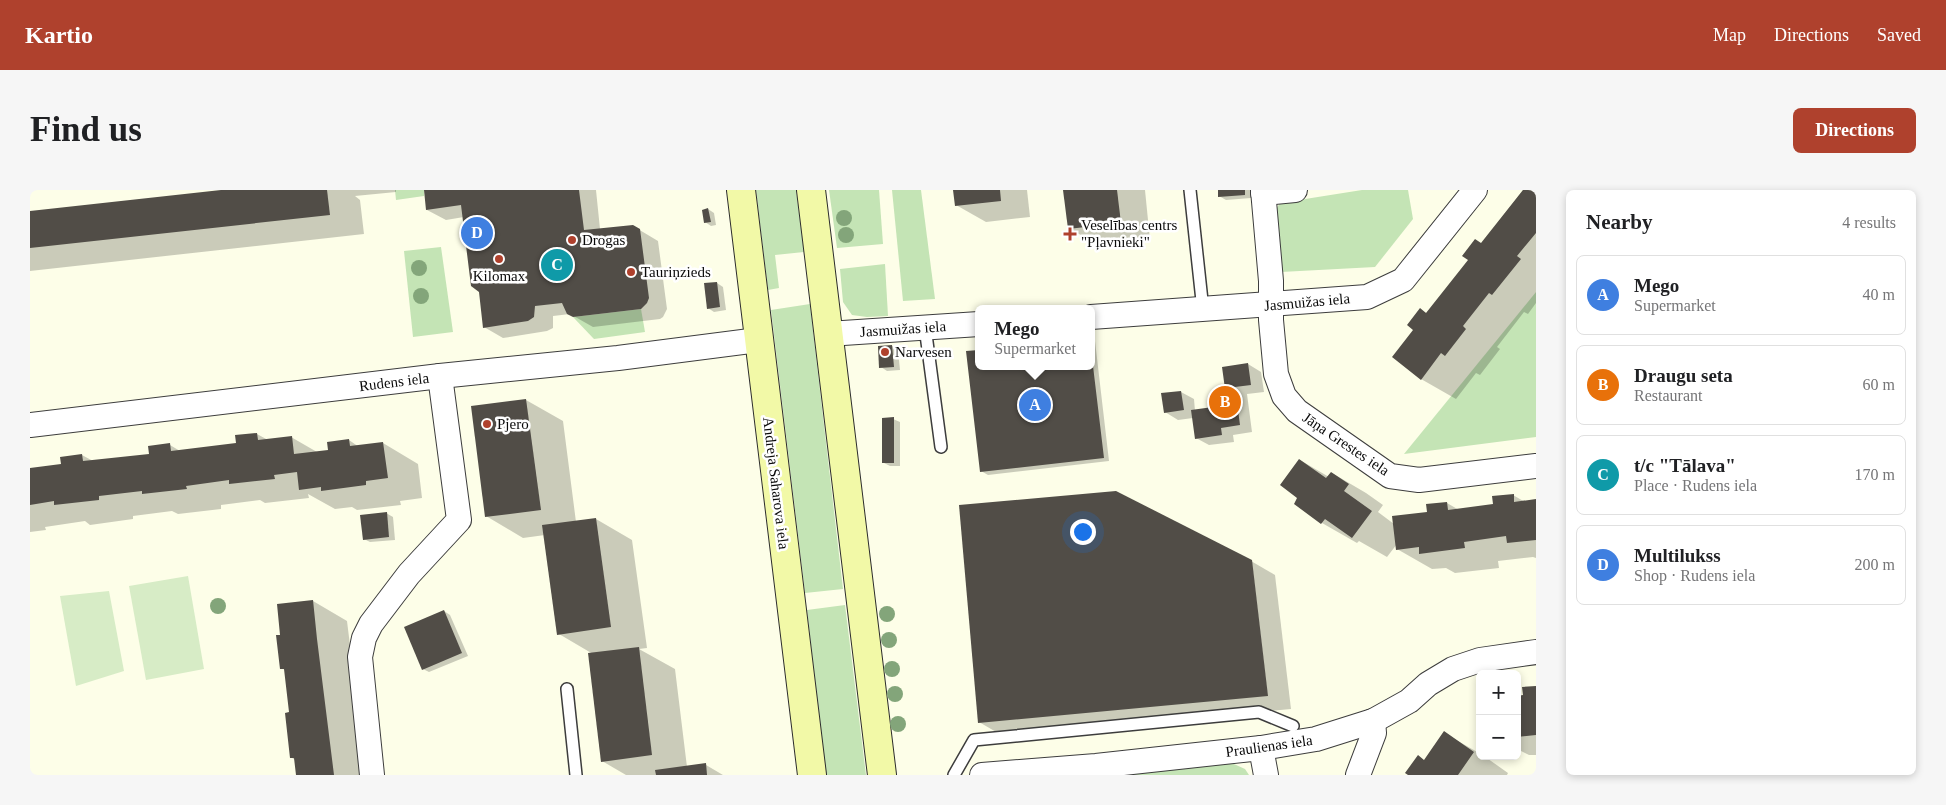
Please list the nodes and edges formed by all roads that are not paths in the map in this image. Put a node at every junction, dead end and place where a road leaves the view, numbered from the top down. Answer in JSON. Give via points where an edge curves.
{"nodes":[{"id":1,"x":740,"y":190,"type":"edge"},
{"id":2,"x":811,"y":190,"type":"edge"},
{"id":3,"x":1190,"y":190,"type":"edge"},
{"id":4,"x":1295,"y":190,"type":"edge"},
{"id":5,"x":1475,"y":190,"type":"edge"},
{"id":6,"x":1263,"y":192,"type":"edge"},
{"id":7,"x":1272,"y":305,"type":"junction"},
{"id":8,"x":1203,"y":310,"type":"junction"},
{"id":9,"x":1095,"y":317,"type":"edge"},
{"id":10,"x":975,"y":324,"type":"edge"},
{"id":11,"x":925,"y":327,"type":"junction"},
{"id":12,"x":828,"y":334,"type":"junction"},
{"id":13,"x":758,"y":340,"type":"junction"},
{"id":14,"x":440,"y":376,"type":"junction"},
{"id":15,"x":30,"y":425,"type":"edge"},
{"id":16,"x":941,"y":447,"type":"dead end"},
{"id":17,"x":1536,"y":466,"type":"edge"},
{"id":18,"x":1536,"y":652,"type":"edge"},
{"id":19,"x":568,"y":689,"type":"dead end"},
{"id":20,"x":1373,"y":722,"type":"junction"},
{"id":21,"x":1292,"y":726,"type":"dead end"},
{"id":22,"x":1261,"y":748,"type":"junction"},
{"id":23,"x":372,"y":775,"type":"edge"},
{"id":24,"x":576,"y":775,"type":"edge"},
{"id":25,"x":812,"y":775,"type":"edge"},
{"id":26,"x":882,"y":775,"type":"edge"},
{"id":27,"x":954,"y":775,"type":"edge"},
{"id":28,"x":982,"y":775,"type":"edge"},
{"id":29,"x":1266,"y":775,"type":"edge"},
{"id":30,"x":1358,"y":775,"type":"edge"}],
"edges":[{"from":1,"to":13,"type":"street","name":"Andreja Saharova iela"},
{"from":2,"to":12,"type":"street"},
{"from":3,"to":8,"type":"lane"},
{"from":4,"to":6,"type":"street"},
{"from":5,"to":7,"type":"street","name":"Jasmuižas iela","via":[[1403,280],[1367,297]]},
{"from":6,"to":7,"type":"street","name":"Jāņa Grestes iela"},
{"from":7,"to":8,"type":"street","name":"Jasmuižas iela"},
{"from":7,"to":17,"type":"street","name":"Jāņa Grestes iela","via":[[1276,374],[1284,396],[1297,412],[1390,476],[1419,480]]},
{"from":8,"to":9,"type":"street","name":"Jasmuižas iela"},
{"from":10,"to":11,"type":"street","name":"Jasmuižas iela"},
{"from":11,"to":12,"type":"street","name":"Jasmuižas iela"},
{"from":11,"to":16,"type":"lane"},
{"from":12,"to":26,"type":"street"},
{"from":13,"to":14,"type":"street","name":"Rudens iela"},
{"from":13,"to":25,"type":"street","name":"Andreja Saharova iela"},
{"from":14,"to":15,"type":"street","name":"Rudens iela"},
{"from":14,"to":23,"type":"street","via":[[459,520],[409,574],[364,638],[360,657]]},
{"from":18,"to":20,"type":"street","name":"Praulienas iela","via":[[1480,660],[1453,669]]},
{"from":19,"to":24,"type":"lane"},
{"from":20,"to":22,"type":"street","name":"Praulienas iela","via":[[1316,739]]},
{"from":20,"to":30,"type":"street","via":[[1374,732]]},
{"from":21,"to":27,"type":"lane","via":[[1259,712],[974,740]]},
{"from":22,"to":28,"type":"street","name":"Praulienas iela"},
{"from":22,"to":29,"type":"street"}]}
